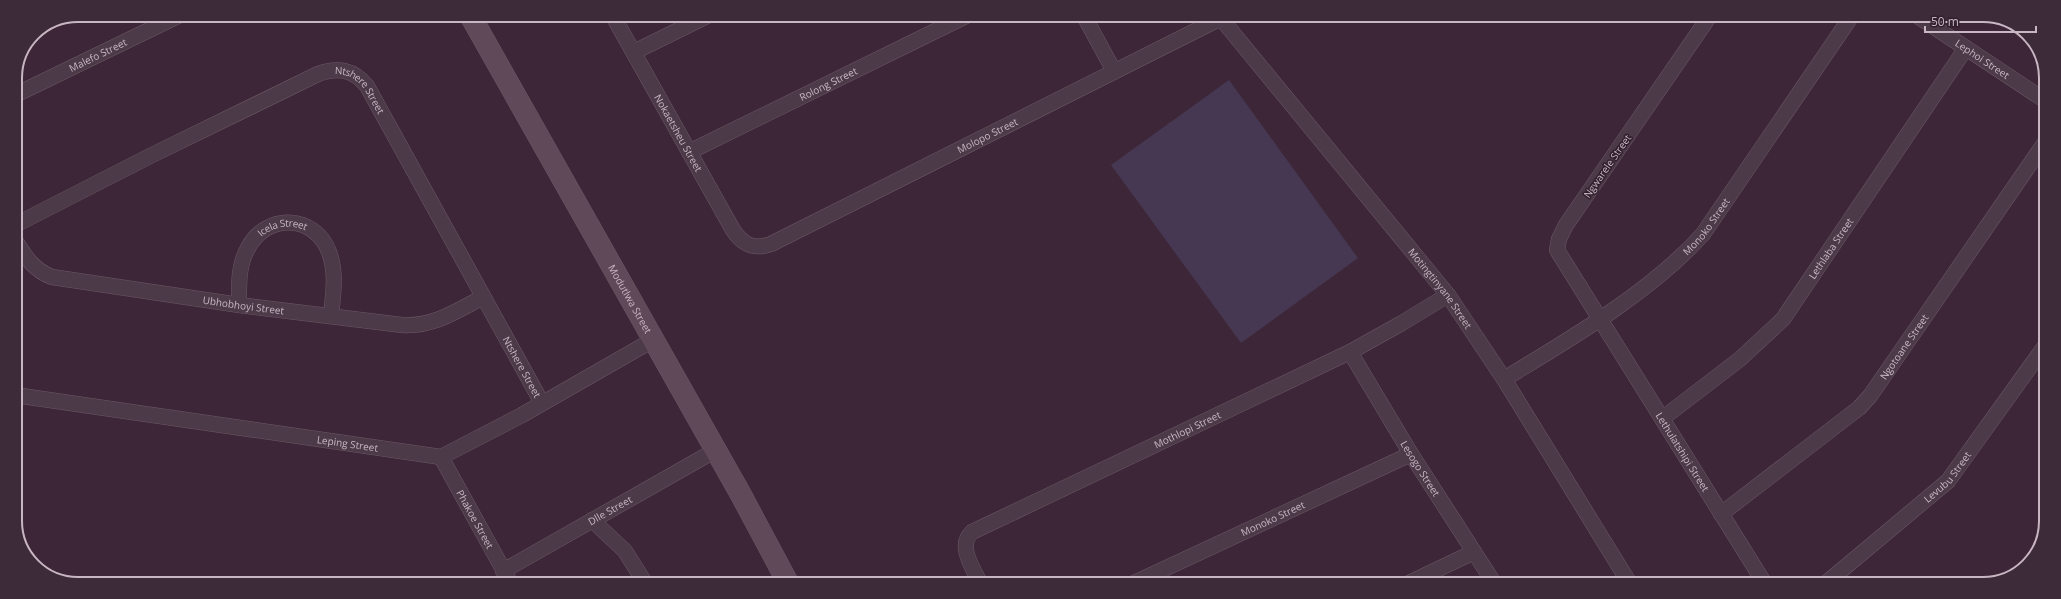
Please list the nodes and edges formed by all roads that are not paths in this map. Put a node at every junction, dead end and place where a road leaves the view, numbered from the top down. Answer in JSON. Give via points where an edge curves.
{"nodes":[{"id":1,"x":166,"y":22,"type":"edge"},
{"id":2,"x":474,"y":22,"type":"edge"},
{"id":3,"x":616,"y":22,"type":"edge"},
{"id":4,"x":695,"y":22,"type":"edge"},
{"id":5,"x":954,"y":22,"type":"edge"},
{"id":6,"x":1087,"y":22,"type":"edge"},
{"id":7,"x":1211,"y":22,"type":"edge"},
{"id":8,"x":1225,"y":22,"type":"edge"},
{"id":9,"x":1706,"y":22,"type":"edge"},
{"id":10,"x":1848,"y":22,"type":"edge"},
{"id":11,"x":1927,"y":22,"type":"edge"},
{"id":12,"x":1966,"y":48,"type":"junction"},
{"id":13,"x":634,"y":52,"type":"junction"},
{"id":14,"x":1114,"y":71,"type":"junction"},
{"id":15,"x":22,"y":92,"type":"edge"},
{"id":16,"x":2039,"y":96,"type":"edge"},
{"id":17,"x":2039,"y":151,"type":"edge"},
{"id":18,"x":690,"y":152,"type":"junction"},
{"id":19,"x":22,"y":221,"type":"edge"},
{"id":20,"x":748,"y":246,"type":"joint"},
{"id":21,"x":22,"y":250,"type":"edge"},
{"id":22,"x":1448,"y":295,"type":"junction"},
{"id":23,"x":483,"y":297,"type":"junction"},
{"id":24,"x":239,"y":305,"type":"junction"},
{"id":25,"x":331,"y":316,"type":"junction"},
{"id":26,"x":1600,"y":320,"type":"junction"},
{"id":27,"x":653,"y":340,"type":"junction"},
{"id":28,"x":1350,"y":352,"type":"junction"},
{"id":29,"x":2039,"y":354,"type":"edge"},
{"id":30,"x":1504,"y":379,"type":"junction"},
{"id":31,"x":22,"y":396,"type":"edge"},
{"id":32,"x":542,"y":403,"type":"junction"},
{"id":33,"x":1663,"y":418,"type":"junction"},
{"id":34,"x":716,"y":450,"type":"junction"},
{"id":35,"x":1411,"y":454,"type":"junction"},
{"id":36,"x":440,"y":457,"type":"junction"},
{"id":37,"x":1721,"y":514,"type":"junction"},
{"id":38,"x":592,"y":520,"type":"junction"},
{"id":39,"x":1474,"y":552,"type":"junction"},
{"id":40,"x":506,"y":577,"type":"edge"},
{"id":41,"x":641,"y":577,"type":"edge"},
{"id":42,"x":785,"y":577,"type":"edge"},
{"id":43,"x":977,"y":577,"type":"edge"},
{"id":44,"x":1147,"y":577,"type":"edge"},
{"id":45,"x":1422,"y":577,"type":"edge"},
{"id":46,"x":1490,"y":577,"type":"edge"},
{"id":47,"x":1626,"y":577,"type":"edge"},
{"id":48,"x":1761,"y":577,"type":"edge"},
{"id":49,"x":1833,"y":577,"type":"edge"}],
"edges":[{"from":1,"to":15,"type":"street","name":"Malefo Street"},
{"from":2,"to":27,"type":"street","name":"Modutlwa Street"},
{"from":3,"to":13,"type":"street","name":"Nokaetsheu Street"},
{"from":4,"to":13,"type":"street"},
{"from":5,"to":18,"type":"street","name":"Rolong Street"},
{"from":6,"to":14,"type":"street"},
{"from":7,"to":14,"type":"street","name":"Molopo Street"},
{"from":8,"to":22,"type":"street","name":"Motingtinyane Street"},
{"from":9,"to":26,"type":"street","name":"Ngwarele Street","via":[[1566,225],[1559,239],[1558,254]]},
{"from":10,"to":26,"type":"street","name":"Monoko Street","via":[[1703,234],[1657,277]]},
{"from":11,"to":12,"type":"street","name":"Lephoi Street"},
{"from":12,"to":16,"type":"street","name":"Lephoi Street"},
{"from":12,"to":33,"type":"street","name":"Lethlaba Street","via":[[1783,319],[1740,359]]},
{"from":13,"to":18,"type":"street","name":"Nokaetsheu Street"},
{"from":14,"to":20,"type":"street","name":"Molopo Street","via":[[772,244]]},
{"from":17,"to":37,"type":"street","name":"Ngotoane Street","via":[[1870,396],[1859,408]]},
{"from":18,"to":20,"type":"street","name":"Nokaetsheu Street","via":[[738,237]]},
{"from":19,"to":23,"type":"street","name":"Ntshere Street","via":[[318,74],[333,70],[347,71],[367,86]]},
{"from":21,"to":24,"type":"street","name":"Ubhobhoyi Street","via":[[33,266],[52,277]]},
{"from":22,"to":28,"type":"street","name":"Mothlopi Street"},
{"from":22,"to":30,"type":"street","name":"Motingtinyane Street"},
{"from":23,"to":25,"type":"street","name":"Ubhobhoyi Street","via":[[447,317],[420,325]]},
{"from":23,"to":32,"type":"street","name":"Ntshere Street"},
{"from":24,"to":25,"type":"street","name":"Ubhobhoyi Street"},
{"from":24,"to":25,"type":"street","name":"Icela Street","via":[[243,257],[254,238],[261,231],[276,224],[296,222],[313,229],[329,250],[334,277]]},
{"from":26,"to":30,"type":"street","name":"Monoko Street"},
{"from":26,"to":33,"type":"street","name":"Lethulatshipi Street"},
{"from":27,"to":32,"type":"street"},
{"from":27,"to":34,"type":"street","name":"Modutlwa Street"},
{"from":28,"to":35,"type":"street","name":"Lesogo Street"},
{"from":28,"to":43,"type":"street","name":"Mothlopi Street","via":[[972,532],[966,541],[965,549]]},
{"from":29,"to":49,"type":"street","name":"Levubu Street","via":[[1948,481]]},
{"from":30,"to":47,"type":"street","name":"Motingtinyane Street"},
{"from":31,"to":36,"type":"street","name":"Leping Street"},
{"from":32,"to":36,"type":"street"},
{"from":33,"to":37,"type":"street","name":"Lethulatshipi Street"},
{"from":34,"to":38,"type":"street","name":"Dlle Street"},
{"from":34,"to":42,"type":"street","name":"Modutlwa Street"},
{"from":35,"to":39,"type":"street","name":"Lesogo Street"},
{"from":35,"to":44,"type":"street","name":"Monoko Street"},
{"from":36,"to":40,"type":"street","name":"Phakoe Street"},
{"from":37,"to":48,"type":"street","name":"Lethulatshipi Street"},
{"from":38,"to":40,"type":"street","name":"Dlle Street"},
{"from":38,"to":41,"type":"street","via":[[625,551]]},
{"from":39,"to":45,"type":"street"},
{"from":39,"to":46,"type":"street","name":"Lesogo Street"}]}
